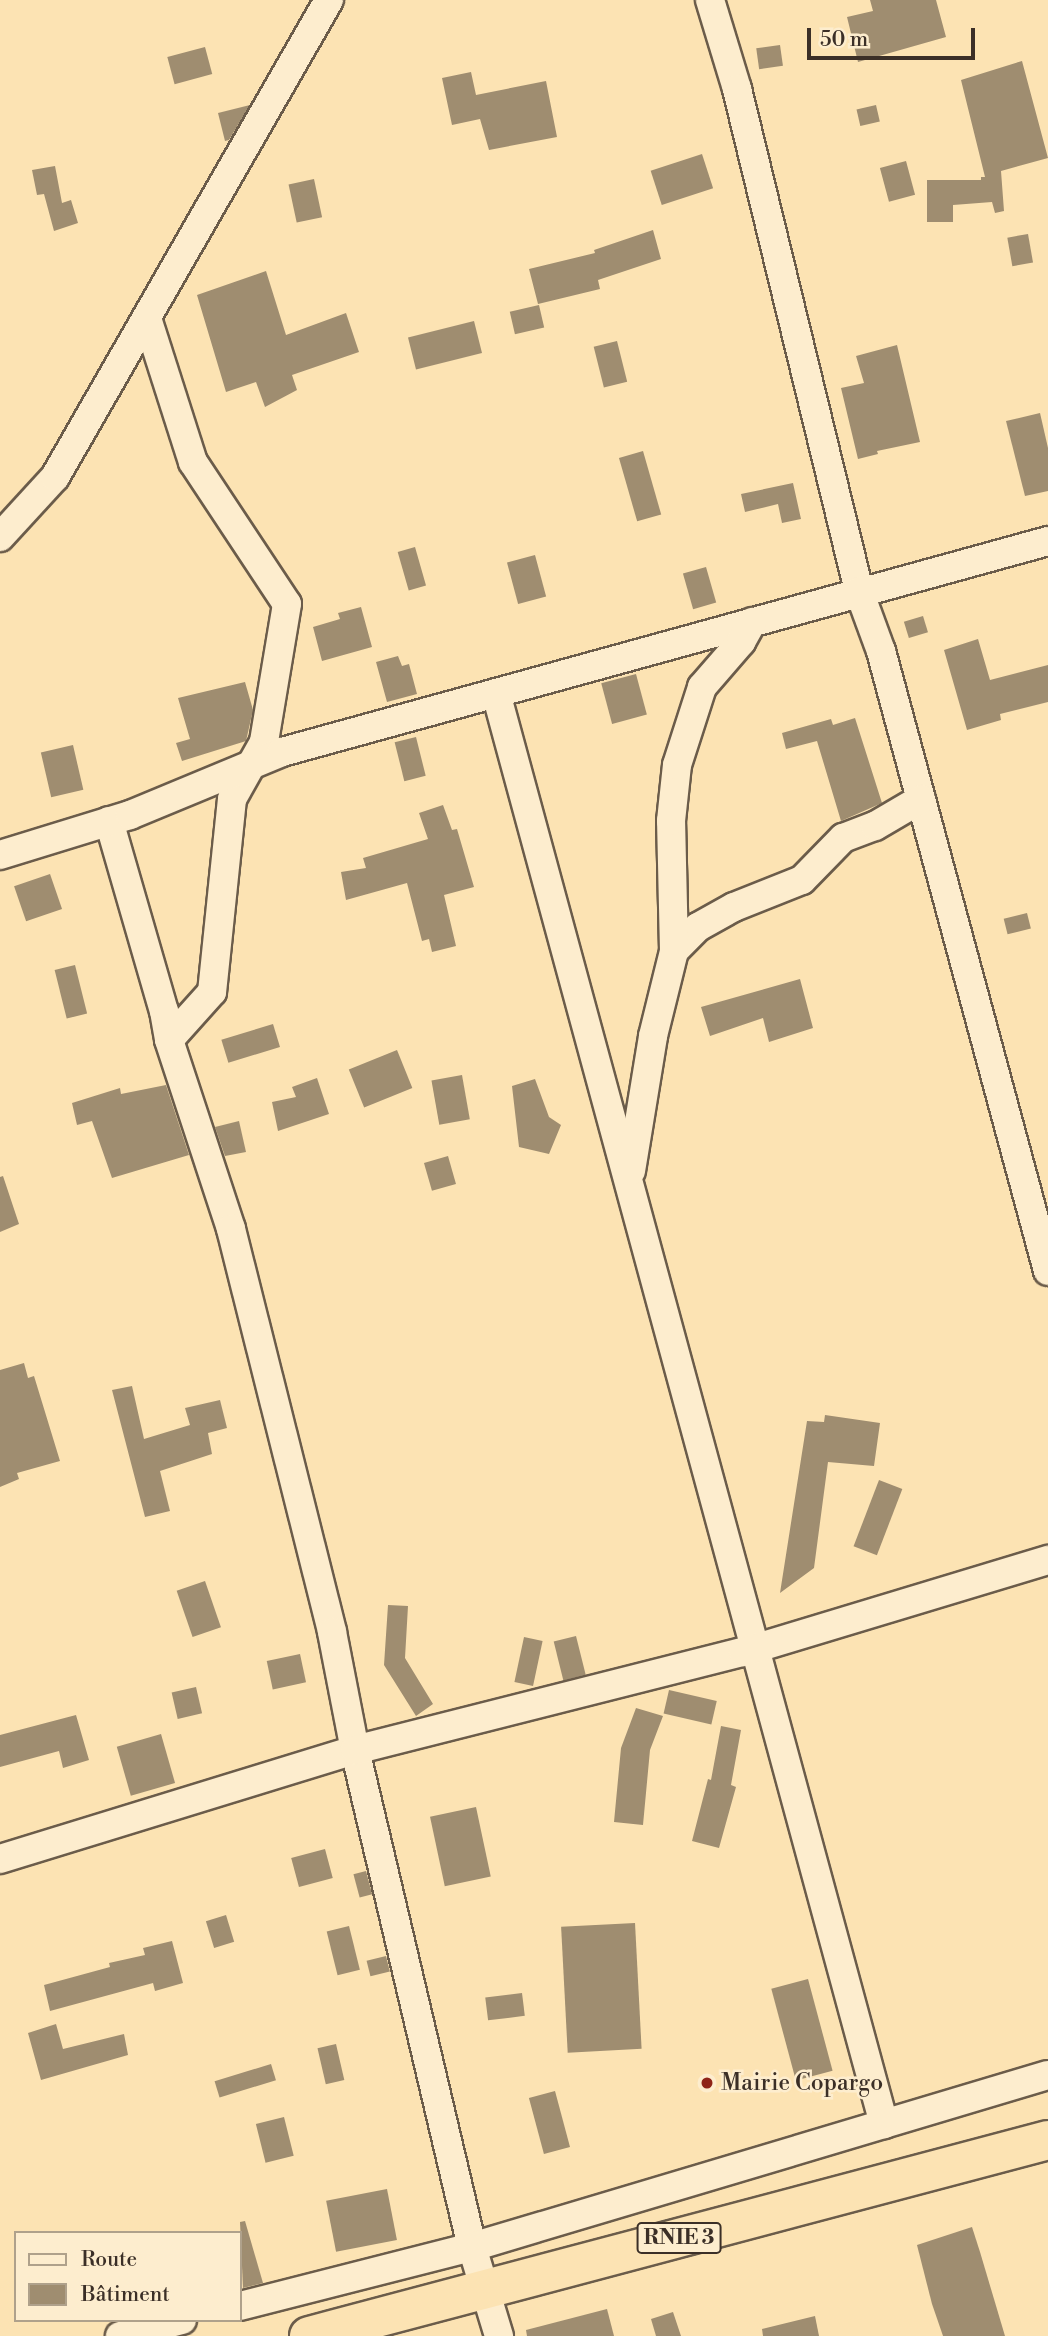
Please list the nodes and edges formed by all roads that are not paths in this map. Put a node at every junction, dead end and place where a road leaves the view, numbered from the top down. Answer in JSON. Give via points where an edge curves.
{"nodes":[{"id":1,"x":329,"y":0,"type":"edge"},
{"id":2,"x":710,"y":0,"type":"edge"},
{"id":3,"x":147,"y":318,"type":"junction"},
{"id":4,"x":0,"y":537,"type":"edge"},
{"id":5,"x":1048,"y":541,"type":"edge"},
{"id":6,"x":859,"y":591,"type":"junction"},
{"id":7,"x":751,"y":622,"type":"junction"},
{"id":8,"x":496,"y":693,"type":"junction"},
{"id":9,"x":248,"y":766,"type":"junction"},
{"id":10,"x":921,"y":799,"type":"junction"},
{"id":11,"x":109,"y":821,"type":"junction"},
{"id":12,"x":0,"y":855,"type":"edge"},
{"id":13,"x":674,"y":951,"type":"junction"},
{"id":14,"x":169,"y":1040,"type":"junction"},
{"id":15,"x":629,"y":1184,"type":"junction"},
{"id":16,"x":1048,"y":1271,"type":"edge"},
{"id":17,"x":1048,"y":1560,"type":"edge"},
{"id":18,"x":755,"y":1648,"type":"junction"},
{"id":19,"x":355,"y":1750,"type":"junction"},
{"id":20,"x":0,"y":1858,"type":"edge"},
{"id":21,"x":1048,"y":2075,"type":"edge"},
{"id":22,"x":884,"y":2124,"type":"junction"},
{"id":23,"x":1048,"y":2140,"type":"edge"},
{"id":24,"x":472,"y":2247,"type":"junction"},
{"id":25,"x":484,"y":2290,"type":"junction"},
{"id":26,"x":242,"y":2305,"type":"edge"},
{"id":27,"x":174,"y":2322,"type":"edge"},
{"id":28,"x":120,"y":2336,"type":"edge"},
{"id":29,"x":309,"y":2336,"type":"edge"},
{"id":30,"x":499,"y":2336,"type":"edge"}],
"edges":[{"from":1,"to":3,"type":"street"},
{"from":2,"to":6,"type":"street","via":[[737,89]]},
{"from":3,"to":4,"type":"street","via":[[55,477]]},
{"from":3,"to":9,"type":"street","via":[[193,462],[287,604],[264,742]]},
{"from":5,"to":6,"type":"street"},
{"from":6,"to":7,"type":"street"},
{"from":6,"to":10,"type":"street","via":[[881,651]]},
{"from":7,"to":8,"type":"street"},
{"from":7,"to":13,"type":"street","via":[[741,642],[702,687],[677,765],[671,821]]},
{"from":8,"to":9,"type":"street","via":[[282,752]]},
{"from":8,"to":15,"type":"street"},
{"from":9,"to":11,"type":"street"},
{"from":9,"to":14,"type":"street","via":[[232,799],[212,992]]},
{"from":10,"to":13,"type":"street","via":[[895,816],[843,838],[802,880],[698,927]]},
{"from":10,"to":16,"type":"street"},
{"from":11,"to":12,"type":"street"},
{"from":11,"to":14,"type":"street"},
{"from":13,"to":15,"type":"street","via":[[653,1036]]},
{"from":14,"to":19,"type":"street","via":[[232,1229],[331,1632]]},
{"from":15,"to":18,"type":"street"},
{"from":17,"to":18,"type":"street"},
{"from":18,"to":19,"type":"street"},
{"from":18,"to":22,"type":"street"},
{"from":19,"to":20,"type":"street"},
{"from":19,"to":24,"type":"street"},
{"from":21,"to":22,"type":"street"},
{"from":22,"to":24,"type":"street"},
{"from":23,"to":25,"type":"highway","number":"RNIE 3"},
{"from":24,"to":25,"type":"street"},
{"from":24,"to":26,"type":"street"},
{"from":25,"to":29,"type":"highway","number":"RNIE 3"},
{"from":25,"to":30,"type":"street"},
{"from":27,"to":28,"type":"street"}]}
